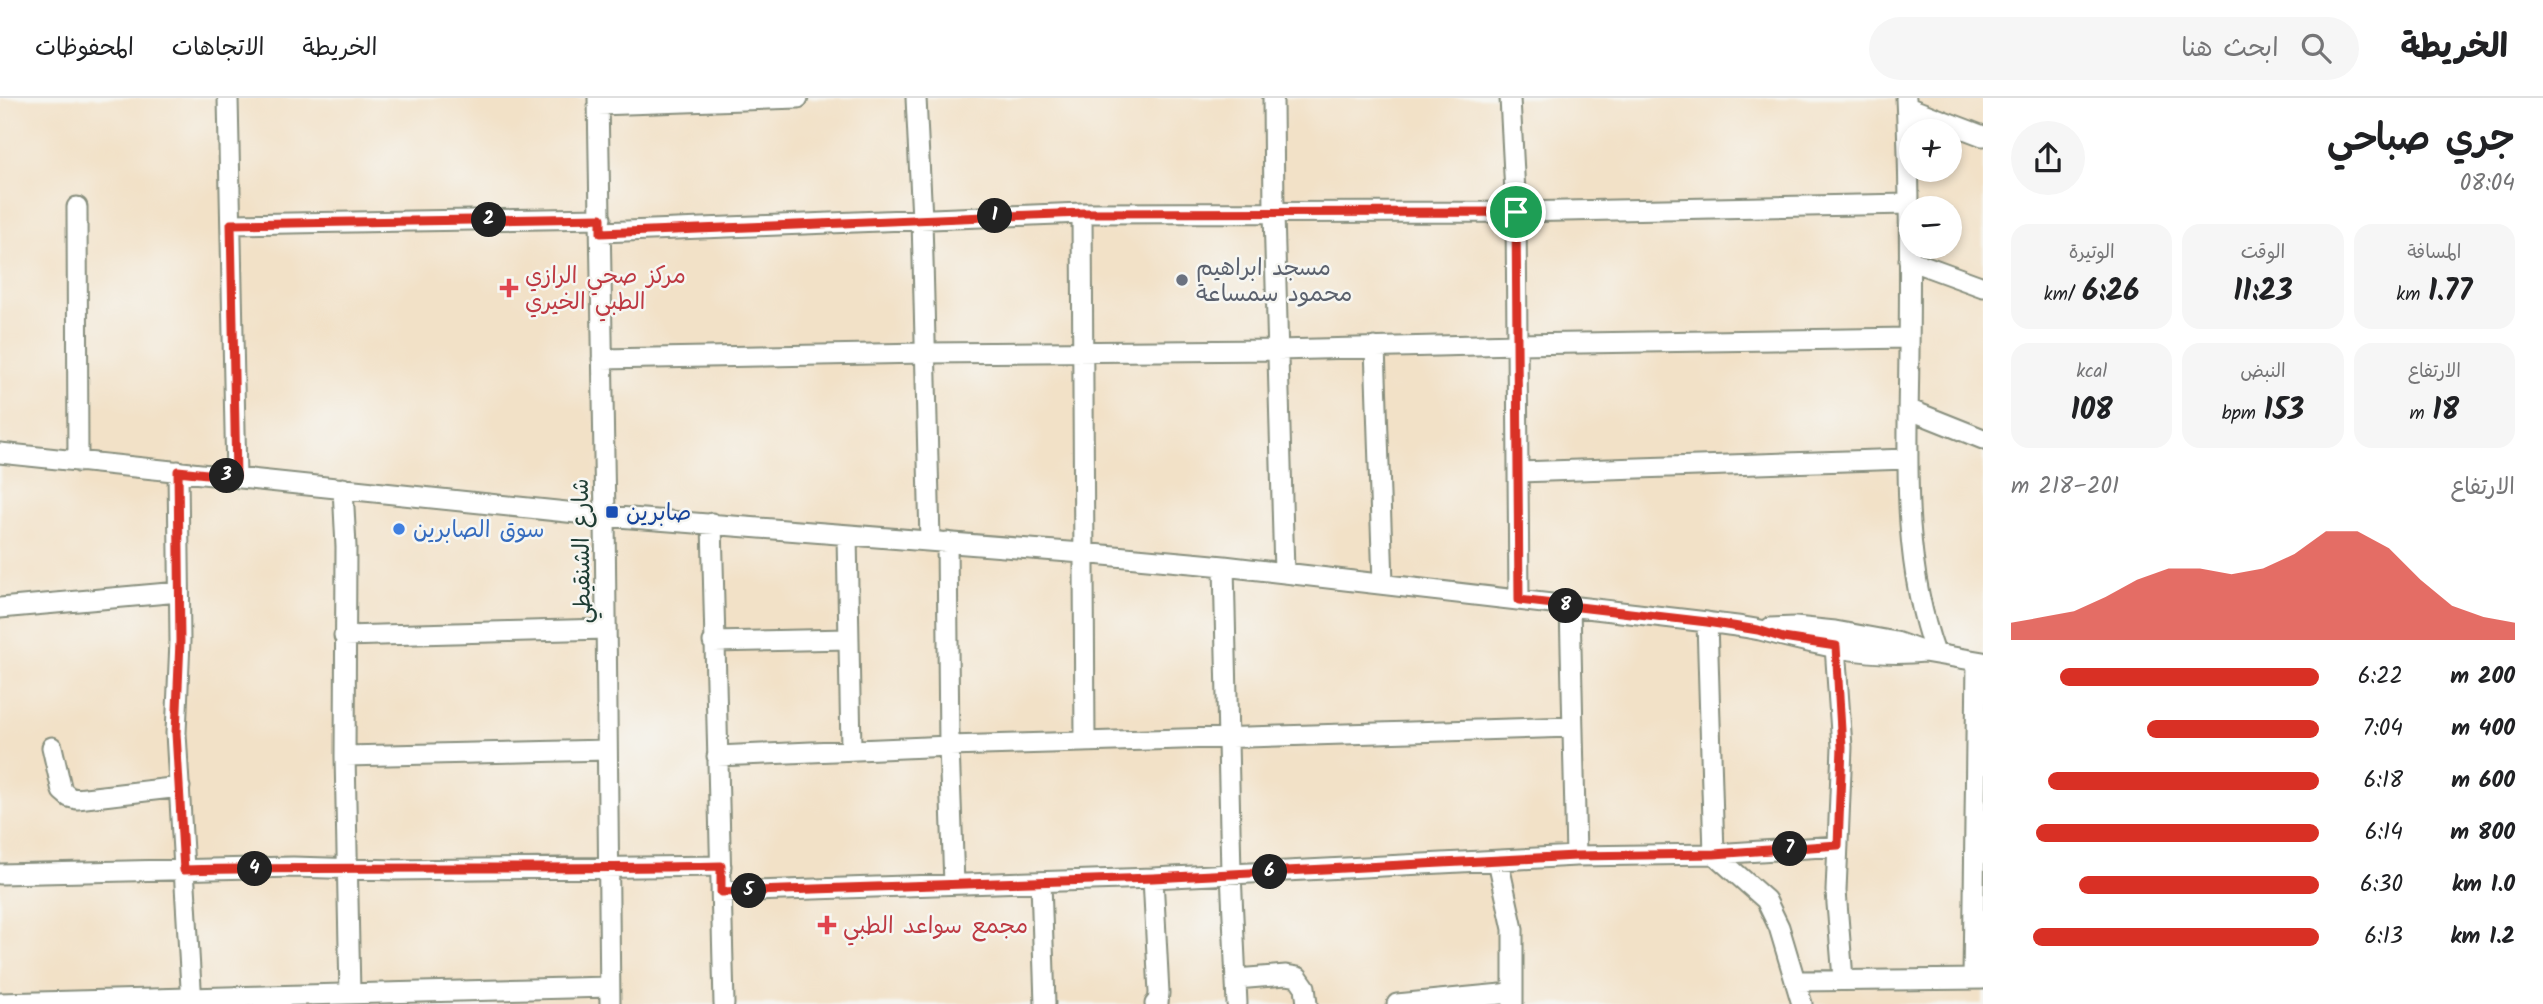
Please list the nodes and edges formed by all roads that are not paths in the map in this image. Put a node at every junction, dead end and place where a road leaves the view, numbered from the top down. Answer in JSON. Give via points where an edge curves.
{"nodes":[{"id":1,"x":228,"y":98,"type":"edge"},
{"id":2,"x":798,"y":98,"type":"edge"},
{"id":3,"x":916,"y":98,"type":"edge"},
{"id":4,"x":1273,"y":98,"type":"edge"},
{"id":5,"x":1510,"y":98,"type":"edge"},
{"id":6,"x":598,"y":101,"type":"edge"},
{"id":7,"x":1906,"y":103,"type":"edge"},
{"id":8,"x":1983,"y":136,"type":"edge"},
{"id":9,"x":1909,"y":196,"type":"edge"},
{"id":10,"x":1899,"y":204,"type":"edge"},
{"id":11,"x":77,"y":206,"type":"dead end"},
{"id":12,"x":1516,"y":212,"type":"junction"},
{"id":13,"x":1082,"y":213,"type":"junction"},
{"id":14,"x":1274,"y":213,"type":"junction"},
{"id":15,"x":922,"y":219,"type":"junction"},
{"id":16,"x":231,"y":224,"type":"junction"},
{"id":17,"x":601,"y":225,"type":"junction"},
{"id":18,"x":1909,"y":260,"type":"joint"},
{"id":19,"x":1983,"y":288,"type":"edge"},
{"id":20,"x":1909,"y":338,"type":"junction"},
{"id":21,"x":1517,"y":344,"type":"junction"},
{"id":22,"x":1375,"y":347,"type":"junction"},
{"id":23,"x":1278,"y":350,"type":"junction"},
{"id":24,"x":1081,"y":352,"type":"junction"},
{"id":25,"x":924,"y":353,"type":"junction"},
{"id":26,"x":602,"y":359,"type":"junction"},
{"id":27,"x":1908,"y":409,"type":"junction"},
{"id":28,"x":1983,"y":439,"type":"edge"},
{"id":29,"x":0,"y":453,"type":"edge"},
{"id":30,"x":1908,"y":459,"type":"junction"},
{"id":31,"x":78,"y":462,"type":"junction"},
{"id":32,"x":178,"y":471,"type":"junction"},
{"id":33,"x":1519,"y":472,"type":"junction"},
{"id":34,"x":236,"y":477,"type":"junction"},
{"id":35,"x":343,"y":488,"type":"junction"},
{"id":36,"x":605,"y":516,"type":"junction"},
{"id":37,"x":712,"y":523,"type":"junction"},
{"id":38,"x":847,"y":535,"type":"junction"},
{"id":39,"x":938,"y":541,"type":"junction"},
{"id":40,"x":1082,"y":553,"type":"junction"},
{"id":41,"x":1224,"y":566,"type":"junction"},
{"id":42,"x":1284,"y":572,"type":"junction"},
{"id":43,"x":1384,"y":583,"type":"junction"},
{"id":44,"x":179,"y":592,"type":"junction"},
{"id":45,"x":1519,"y":600,"type":"junction"},
{"id":46,"x":1570,"y":607,"type":"junction"},
{"id":47,"x":0,"y":608,"type":"edge"},
{"id":48,"x":1707,"y":622,"type":"junction"},
{"id":49,"x":606,"y":629,"type":"junction"},
{"id":50,"x":1758,"y":630,"type":"junction"},
{"id":51,"x":344,"y":635,"type":"junction"},
{"id":52,"x":848,"y":639,"type":"junction"},
{"id":53,"x":713,"y":642,"type":"junction"},
{"id":54,"x":1836,"y":646,"type":"junction"},
{"id":55,"x":1930,"y":652,"type":"junction"},
{"id":56,"x":1980,"y":661,"type":"edge"},
{"id":57,"x":1572,"y":727,"type":"junction"},
{"id":58,"x":1227,"y":737,"type":"junction"},
{"id":59,"x":1085,"y":742,"type":"junction"},
{"id":60,"x":949,"y":746,"type":"junction"},
{"id":61,"x":52,"y":747,"type":"dead end"},
{"id":62,"x":607,"y":750,"type":"junction"},
{"id":63,"x":851,"y":750,"type":"junction"},
{"id":64,"x":345,"y":756,"type":"junction"},
{"id":65,"x":717,"y":756,"type":"junction"},
{"id":66,"x":180,"y":787,"type":"junction"},
{"id":67,"x":1838,"y":845,"type":"junction"},
{"id":68,"x":1714,"y":854,"type":"junction"},
{"id":69,"x":1576,"y":856,"type":"junction"},
{"id":70,"x":1498,"y":861,"type":"junction"},
{"id":71,"x":721,"y":866,"type":"junction"},
{"id":72,"x":347,"y":867,"type":"junction"},
{"id":73,"x":608,"y":869,"type":"junction"},
{"id":74,"x":184,"y":870,"type":"junction"},
{"id":75,"x":1231,"y":873,"type":"junction"},
{"id":76,"x":0,"y":874,"type":"edge"},
{"id":77,"x":1153,"y":878,"type":"junction"},
{"id":78,"x":1041,"y":882,"type":"junction"},
{"id":79,"x":954,"y":884,"type":"junction"},
{"id":80,"x":721,"y":892,"type":"junction"},
{"id":81,"x":1236,"y":979,"type":"junction"},
{"id":82,"x":1843,"y":979,"type":"junction"},
{"id":83,"x":1978,"y":979,"type":"edge"},
{"id":84,"x":1796,"y":981,"type":"junction"},
{"id":85,"x":350,"y":994,"type":"junction"},
{"id":86,"x":609,"y":996,"type":"edge"},
{"id":87,"x":1512,"y":998,"type":"edge"},
{"id":88,"x":192,"y":1001,"type":"edge"},
{"id":89,"x":0,"y":1003,"type":"edge"},
{"id":90,"x":724,"y":1004,"type":"edge"},
{"id":91,"x":1045,"y":1004,"type":"edge"},
{"id":92,"x":1155,"y":1004,"type":"edge"},
{"id":93,"x":1237,"y":1004,"type":"edge"},
{"id":94,"x":1307,"y":1004,"type":"edge"},
{"id":95,"x":1397,"y":1004,"type":"edge"},
{"id":96,"x":1802,"y":1004,"type":"edge"}],
"edges":[{"from":1,"to":16,"type":"street"},
{"from":2,"to":6,"type":"street"},
{"from":3,"to":15,"type":"street"},
{"from":4,"to":14,"type":"street"},
{"from":5,"to":12,"type":"street"},
{"from":6,"to":17,"type":"street","name":"شارع الشنقيطي"},
{"from":7,"to":8,"type":"street"},
{"from":7,"to":9,"type":"street"},
{"from":10,"to":12,"type":"street"},
{"from":11,"to":31,"type":"street"},
{"from":12,"to":14,"type":"street"},
{"from":12,"to":21,"type":"street"},
{"from":13,"to":14,"type":"street"},
{"from":13,"to":15,"type":"street"},
{"from":13,"to":24,"type":"street"},
{"from":14,"to":23,"type":"street"},
{"from":15,"to":17,"type":"street"},
{"from":15,"to":25,"type":"street"},
{"from":16,"to":17,"type":"street"},
{"from":16,"to":34,"type":"street"},
{"from":17,"to":26,"type":"street","name":"شارع الشنقيطي"},
{"from":18,"to":19,"type":"street"},
{"from":18,"to":20,"type":"street"},
{"from":20,"to":21,"type":"street"},
{"from":20,"to":27,"type":"street"},
{"from":21,"to":22,"type":"street"},
{"from":21,"to":33,"type":"street"},
{"from":22,"to":23,"type":"street"},
{"from":22,"to":43,"type":"street"},
{"from":23,"to":24,"type":"street"},
{"from":23,"to":42,"type":"street"},
{"from":24,"to":25,"type":"street"},
{"from":24,"to":40,"type":"street"},
{"from":25,"to":26,"type":"street"},
{"from":25,"to":39,"type":"street"},
{"from":26,"to":36,"type":"street","name":"شارع الشنقيطي"},
{"from":27,"to":28,"type":"street"},
{"from":27,"to":30,"type":"street"},
{"from":29,"to":31,"type":"street"},
{"from":30,"to":33,"type":"street"},
{"from":30,"to":55,"type":"street","via":[[1910,535]]},
{"from":31,"to":32,"type":"street"},
{"from":32,"to":34,"type":"street"},
{"from":32,"to":44,"type":"street"},
{"from":33,"to":45,"type":"street"},
{"from":34,"to":35,"type":"street"},
{"from":35,"to":36,"type":"street"},
{"from":35,"to":51,"type":"street"},
{"from":36,"to":37,"type":"street"},
{"from":36,"to":49,"type":"street","name":"شارع الشنقيطي"},
{"from":37,"to":38,"type":"street"},
{"from":37,"to":53,"type":"street"},
{"from":38,"to":39,"type":"street"},
{"from":38,"to":52,"type":"street"},
{"from":39,"to":40,"type":"street"},
{"from":39,"to":60,"type":"street"},
{"from":40,"to":41,"type":"street"},
{"from":40,"to":59,"type":"street"},
{"from":41,"to":42,"type":"street"},
{"from":41,"to":58,"type":"street"},
{"from":42,"to":43,"type":"street"},
{"from":43,"to":45,"type":"street"},
{"from":44,"to":47,"type":"street"},
{"from":44,"to":66,"type":"street","via":[[176,733]]},
{"from":45,"to":46,"type":"street"},
{"from":46,"to":48,"type":"street"},
{"from":46,"to":57,"type":"street"},
{"from":48,"to":50,"type":"street"},
{"from":48,"to":68,"type":"street"},
{"from":49,"to":51,"type":"street"},
{"from":49,"to":62,"type":"street","name":"شارع الشنقيطي"},
{"from":50,"to":54,"type":"street"},
{"from":50,"to":55,"type":"street","via":[[1785,626],[1835,631]]},
{"from":51,"to":64,"type":"street"},
{"from":52,"to":53,"type":"street"},
{"from":52,"to":63,"type":"street"},
{"from":53,"to":65,"type":"street"},
{"from":54,"to":55,"type":"street","via":[[1892,654]]},
{"from":54,"to":67,"type":"street","via":[[1842,747]]},
{"from":55,"to":56,"type":"street"},
{"from":56,"to":83,"type":"street"},
{"from":57,"to":58,"type":"street"},
{"from":57,"to":69,"type":"street"},
{"from":58,"to":59,"type":"street"},
{"from":58,"to":75,"type":"street"},
{"from":59,"to":60,"type":"street"},
{"from":60,"to":63,"type":"street"},
{"from":60,"to":79,"type":"street"},
{"from":61,"to":66,"type":"street","via":[[62,791],[69,797]]},
{"from":62,"to":64,"type":"street"},
{"from":62,"to":73,"type":"street","name":"شارع الشنقيطي"},
{"from":63,"to":65,"type":"street"},
{"from":64,"to":72,"type":"street"},
{"from":65,"to":71,"type":"street"},
{"from":66,"to":74,"type":"street"},
{"from":67,"to":68,"type":"street"},
{"from":67,"to":82,"type":"street","via":[[1836,891]]},
{"from":68,"to":69,"type":"street"},
{"from":68,"to":84,"type":"street","via":[[1766,900]]},
{"from":69,"to":70,"type":"street"},
{"from":70,"to":75,"type":"street"},
{"from":70,"to":87,"type":"street","via":[[1513,929]]},
{"from":71,"to":73,"type":"street"},
{"from":71,"to":80,"type":"street"},
{"from":72,"to":73,"type":"street"},
{"from":72,"to":74,"type":"street"},
{"from":72,"to":85,"type":"street"},
{"from":73,"to":86,"type":"street","name":"شارع الشنقيطي"},
{"from":74,"to":76,"type":"street"},
{"from":74,"to":88,"type":"street"},
{"from":75,"to":77,"type":"street"},
{"from":75,"to":81,"type":"street"},
{"from":77,"to":78,"type":"street"},
{"from":77,"to":92,"type":"street","via":[[1159,993]]},
{"from":78,"to":79,"type":"street"},
{"from":78,"to":91,"type":"street"},
{"from":79,"to":80,"type":"street"},
{"from":80,"to":90,"type":"street"},
{"from":81,"to":93,"type":"street"},
{"from":81,"to":94,"type":"street","via":[[1298,977]]},
{"from":82,"to":83,"type":"street"},
{"from":82,"to":84,"type":"street"},
{"from":84,"to":96,"type":"street"},
{"from":85,"to":86,"type":"street"},
{"from":85,"to":88,"type":"street"},
{"from":87,"to":95,"type":"street"},
{"from":88,"to":89,"type":"street"}]}
